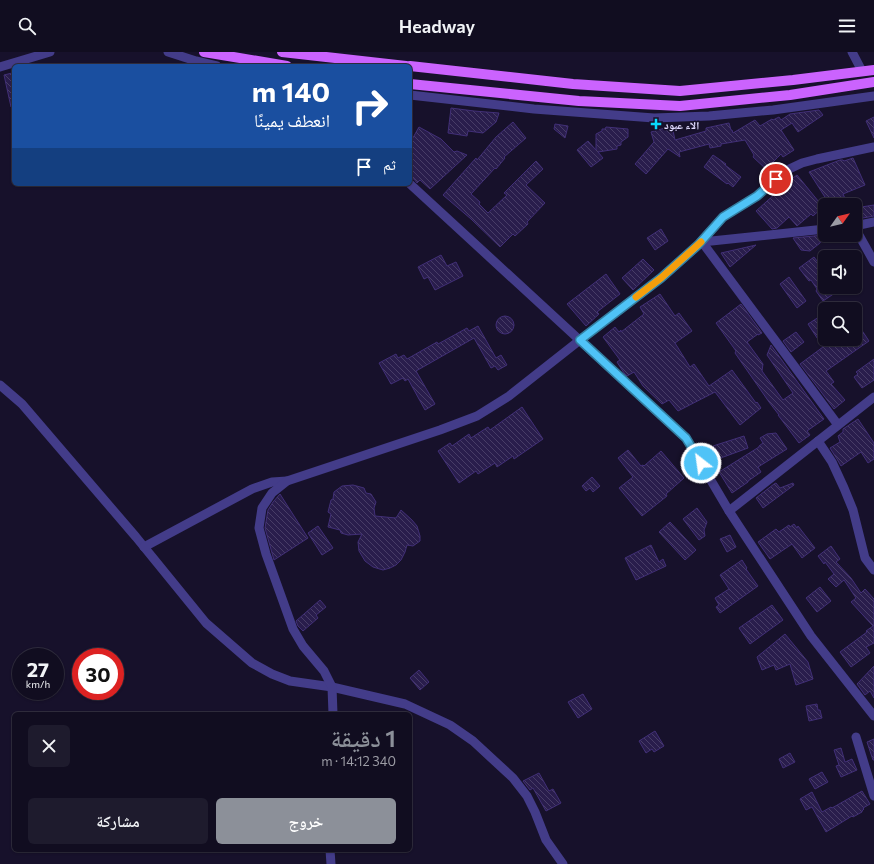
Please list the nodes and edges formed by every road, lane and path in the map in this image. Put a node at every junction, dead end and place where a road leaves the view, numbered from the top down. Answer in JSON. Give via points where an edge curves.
{"nodes":[{"id":1,"x":50,"y":52,"type":"edge"},
{"id":2,"x":168,"y":52,"type":"edge"},
{"id":3,"x":204,"y":52,"type":"edge"},
{"id":4,"x":282,"y":52,"type":"edge"},
{"id":5,"x":852,"y":52,"type":"edge"},
{"id":6,"x":209,"y":64,"type":"edge"},
{"id":7,"x":276,"y":64,"type":"edge"},
{"id":8,"x":388,"y":64,"type":"edge"},
{"id":9,"x":412,"y":66,"type":"edge"},
{"id":10,"x":0,"y":67,"type":"edge"},
{"id":11,"x":874,"y":70,"type":"edge"},
{"id":12,"x":862,"y":71,"type":"junction"},
{"id":13,"x":874,"y":82,"type":"edge"},
{"id":14,"x":412,"y":84,"type":"edge"},
{"id":15,"x":412,"y":95,"type":"edge"},
{"id":16,"x":874,"y":96,"type":"edge"},
{"id":17,"x":874,"y":147,"type":"edge"},
{"id":18,"x":412,"y":186,"type":"edge"},
{"id":19,"x":874,"y":222,"type":"edge"},
{"id":20,"x":862,"y":225,"type":"edge"},
{"id":21,"x":818,"y":230,"type":"edge"},
{"id":22,"x":862,"y":240,"type":"edge"},
{"id":23,"x":702,"y":242,"type":"junction"},
{"id":24,"x":874,"y":262,"type":"edge"},
{"id":25,"x":580,"y":340,"type":"junction"},
{"id":26,"x":0,"y":385,"type":"edge"},
{"id":27,"x":874,"y":397,"type":"edge"},
{"id":28,"x":838,"y":425,"type":"junction"},
{"id":29,"x":818,"y":441,"type":"junction"},
{"id":30,"x":287,"y":481,"type":"junction"},
{"id":31,"x":729,"y":511,"type":"junction"},
{"id":32,"x":144,"y":547,"type":"junction"},
{"id":33,"x":874,"y":570,"type":"edge"},
{"id":34,"x":332,"y":688,"type":"junction"},
{"id":35,"x":333,"y":712,"type":"edge"},
{"id":36,"x":874,"y":716,"type":"edge"},
{"id":37,"x":856,"y":737,"type":"dead end"},
{"id":38,"x":874,"y":796,"type":"edge"},
{"id":39,"x":330,"y":852,"type":"edge"},
{"id":40,"x":331,"y":864,"type":"edge"},
{"id":41,"x":563,"y":864,"type":"edge"}],
"edges":[{"from":1,"to":10,"type":"street"},
{"from":2,"to":6,"type":"street"},
{"from":3,"to":7,"type":"main road"},
{"from":4,"to":8,"type":"main road"},
{"from":5,"to":12,"type":"street"},
{"from":9,"to":12,"type":"main road","via":[[573,84],[680,90]]},
{"from":11,"to":12,"type":"main road"},
{"from":13,"to":14,"type":"main road","via":[[790,96],[680,106],[579,101]]},
{"from":15,"to":16,"type":"street","via":[[534,109],[654,118],[774,110]]},
{"from":17,"to":23,"type":"street","via":[[802,163],[785,171],[757,196],[723,217]]},
{"from":18,"to":25,"type":"street"},
{"from":19,"to":20,"type":"street"},
{"from":21,"to":23,"type":"street"},
{"from":22,"to":24,"type":"street"},
{"from":23,"to":25,"type":"street","via":[[661,278]]},
{"from":23,"to":28,"type":"street"},
{"from":25,"to":30,"type":"street","via":[[509,396],[477,416]]},
{"from":25,"to":31,"type":"street","via":[[686,438]]},
{"from":26,"to":32,"type":"street","via":[[22,404]]},
{"from":27,"to":28,"type":"street"},
{"from":28,"to":29,"type":"street"},
{"from":29,"to":31,"type":"street"},
{"from":29,"to":33,"type":"street","via":[[832,462],[844,488],[853,510],[865,558]]},
{"from":30,"to":32,"type":"street","via":[[272,482],[252,489]]},
{"from":30,"to":34,"type":"street","via":[[272,493],[262,508],[259,528],[294,630],[324,672]]},
{"from":31,"to":36,"type":"street","via":[[811,636]]},
{"from":32,"to":34,"type":"street","via":[[206,623],[252,663],[290,681]]},
{"from":34,"to":35,"type":"street"},
{"from":34,"to":41,"type":"street","via":[[405,704],[450,725],[473,741],[513,778],[527,796],[546,840]]},
{"from":37,"to":38,"type":"street"},
{"from":39,"to":40,"type":"street"}]}
